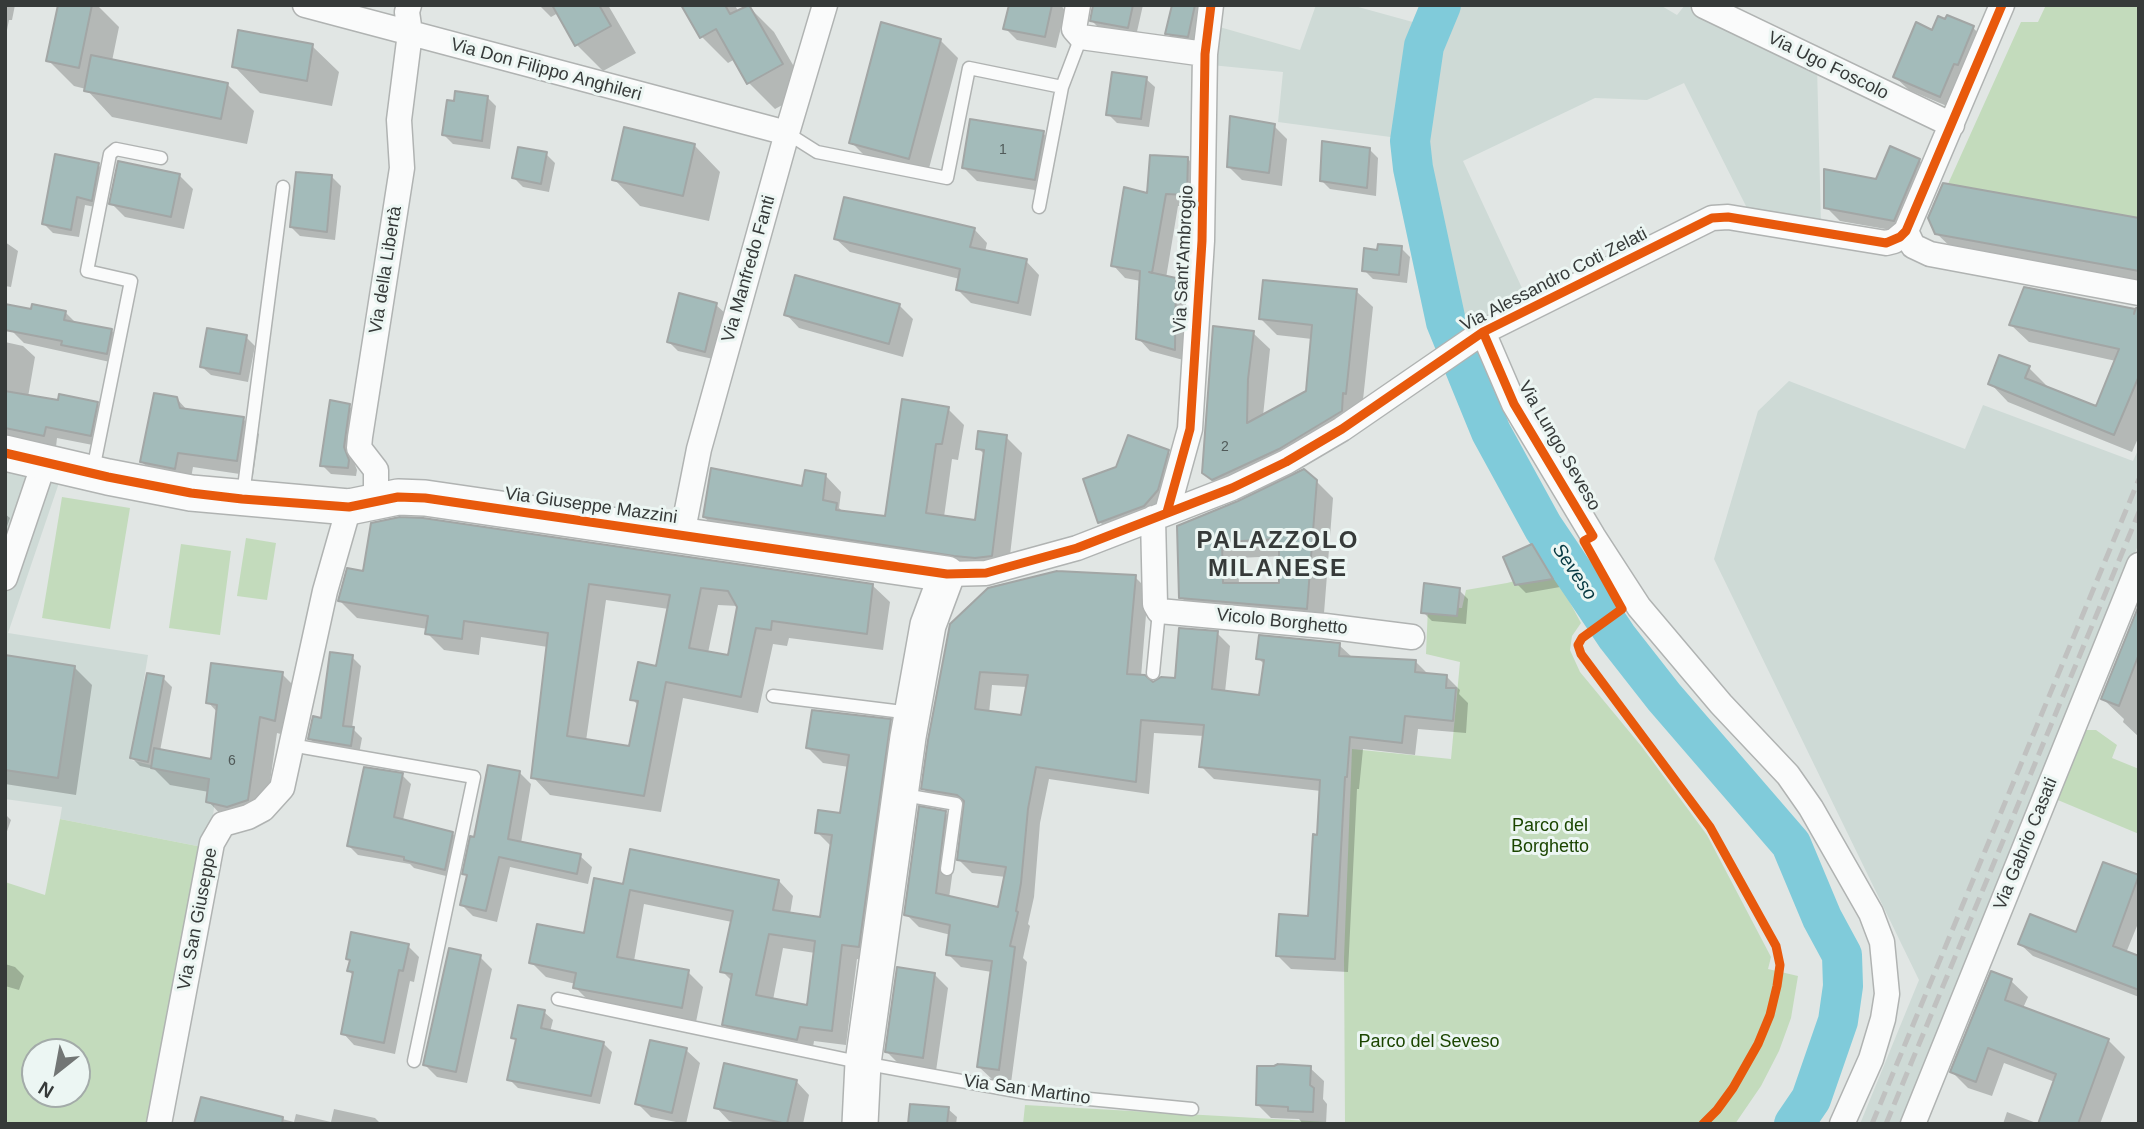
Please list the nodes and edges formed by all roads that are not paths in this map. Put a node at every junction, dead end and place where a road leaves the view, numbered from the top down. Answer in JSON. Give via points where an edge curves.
{"nodes":[{"id":1,"x":305,"y":5,"type":"edge"},
{"id":2,"x":409,"y":5,"type":"edge"},
{"id":3,"x":825,"y":5,"type":"edge"},
{"id":4,"x":1079,"y":5,"type":"edge"},
{"id":5,"x":1211,"y":5,"type":"edge"},
{"id":6,"x":2002,"y":5,"type":"edge"},
{"id":7,"x":1704,"y":6,"type":"edge"},
{"id":8,"x":410,"y":33,"type":"junction"},
{"id":9,"x":1081,"y":37,"type":"junction"},
{"id":10,"x":1205,"y":54,"type":"junction"},
{"id":11,"x":1062,"y":87,"type":"junction"},
{"id":12,"x":1952,"y":125,"type":"junction"},
{"id":13,"x":787,"y":133,"type":"junction"},
{"id":14,"x":161,"y":158,"type":"dead end"},
{"id":15,"x":283,"y":187,"type":"dead end"},
{"id":16,"x":1039,"y":207,"type":"dead end"},
{"id":17,"x":1906,"y":231,"type":"junction"},
{"id":18,"x":2139,"y":293,"type":"edge"},
{"id":19,"x":1477,"y":336,"type":"junction"},
{"id":20,"x":5,"y":453,"type":"edge"},
{"id":21,"x":44,"y":463,"type":"junction"},
{"id":22,"x":92,"y":474,"type":"junction"},
{"id":23,"x":243,"y":499,"type":"junction"},
{"id":24,"x":362,"y":504,"type":"junction"},
{"id":25,"x":1160,"y":515,"type":"junction"},
{"id":26,"x":682,"y":536,"type":"junction"},
{"id":27,"x":2139,"y":565,"type":"edge"},
{"id":28,"x":947,"y":574,"type":"junction"},
{"id":29,"x":5,"y":578,"type":"edge"},
{"id":30,"x":1156,"y":608,"type":"junction"},
{"id":31,"x":1412,"y":637,"type":"dead end"},
{"id":32,"x":1153,"y":673,"type":"dead end"},
{"id":33,"x":773,"y":696,"type":"dead end"},
{"id":34,"x":912,"y":713,"type":"junction"},
{"id":35,"x":291,"y":745,"type":"junction"},
{"id":36,"x":900,"y":794,"type":"junction"},
{"id":37,"x":947,"y":869,"type":"dead end"},
{"id":38,"x":558,"y":999,"type":"dead end"},
{"id":39,"x":414,"y":1061,"type":"dead end"},
{"id":40,"x":863,"y":1063,"type":"junction"},
{"id":41,"x":1192,"y":1109,"type":"dead end"},
{"id":42,"x":159,"y":1124,"type":"edge"},
{"id":43,"x":860,"y":1124,"type":"edge"},
{"id":44,"x":1842,"y":1124,"type":"edge"},
{"id":45,"x":1913,"y":1124,"type":"edge"}],
"edges":[{"from":1,"to":8,"type":"street","name":"Via Don Filippo Anghileri"},
{"from":2,"to":8,"type":"street","name":"Via della Libertà"},
{"from":3,"to":13,"type":"street","name":"Via Manfredo Fanti"},
{"from":4,"to":9,"type":"street","via":[[1074,29]]},
{"from":5,"to":10,"type":"street","name":"Via Sant'Ambrogio"},
{"from":6,"to":12,"type":"street"},
{"from":7,"to":12,"type":"street","name":"Via Ugo Foscolo"},
{"from":8,"to":13,"type":"street","name":"Via Don Filippo Anghileri"},
{"from":8,"to":24,"type":"street","name":"Via della Libertà","via":[[400,120],[402,168],[359,448],[376,470]]},
{"from":9,"to":10,"type":"street"},
{"from":9,"to":11,"type":"lane"},
{"from":10,"to":25,"type":"street","name":"Via Sant'Ambrogio","via":[[1202,228],[1190,429]]},
{"from":11,"to":13,"type":"lane","via":[[969,68],[947,178],[817,152]]},
{"from":11,"to":16,"type":"lane"},
{"from":12,"to":17,"type":"street"},
{"from":13,"to":26,"type":"street","name":"Via Manfredo Fanti","via":[[699,449]]},
{"from":14,"to":22,"type":"lane","via":[[116,149],[110,154],[87,271],[131,281]]},
{"from":15,"to":23,"type":"lane"},
{"from":17,"to":18,"type":"street","via":[[1913,246],[1930,254]]},
{"from":17,"to":19,"type":"street","name":"Via Alessandro Coti Zelati","via":[[1886,243],[1737,218],[1712,218]]},
{"from":19,"to":25,"type":"street","name":"Via Alessandro Coti Zelati","via":[[1286,462]]},
{"from":19,"to":44,"type":"street","name":"Via Lungo Seveso","via":[[1639,607],[1787,775],[1871,913],[1882,942],[1887,994],[1871,1059]]},
{"from":20,"to":21,"type":"street","name":"Via Giuseppe Mazzini"},
{"from":21,"to":22,"type":"street","name":"Via Giuseppe Mazzini"},
{"from":21,"to":29,"type":"street"},
{"from":22,"to":23,"type":"street","name":"Via Giuseppe Mazzini"},
{"from":23,"to":24,"type":"street","name":"Via Giuseppe Mazzini"},
{"from":24,"to":26,"type":"street","name":"Via Giuseppe Mazzini","via":[[400,496],[425,498]]},
{"from":24,"to":35,"type":"street","name":"Via San Giuseppe","via":[[324,590]]},
{"from":25,"to":28,"type":"street","name":"Via Giuseppe Mazzini","via":[[1077,548],[986,573]]},
{"from":25,"to":30,"type":"street","name":"Via Sant'Ambrogio"},
{"from":26,"to":28,"type":"street","name":"Via Giuseppe Mazzini"},
{"from":27,"to":45,"type":"street","name":"Via Gabrio Casati"},
{"from":28,"to":34,"type":"street","via":[[928,625]]},
{"from":30,"to":31,"type":"street","name":"Vicolo Borghetto"},
{"from":30,"to":32,"type":"lane"},
{"from":33,"to":34,"type":"lane"},
{"from":34,"to":36,"type":"street"},
{"from":35,"to":39,"type":"lane","via":[[474,777]]},
{"from":35,"to":42,"type":"street","name":"Via San Giuseppe","via":[[282,788],[274,799],[248,817],[223,824],[212,843]]},
{"from":36,"to":37,"type":"lane","via":[[956,804]]},
{"from":36,"to":40,"type":"street"},
{"from":38,"to":40,"type":"lane","name":"Via San Martino"},
{"from":40,"to":41,"type":"lane","name":"Via San Martino","via":[[1027,1093]]},
{"from":40,"to":43,"type":"street"}]}
